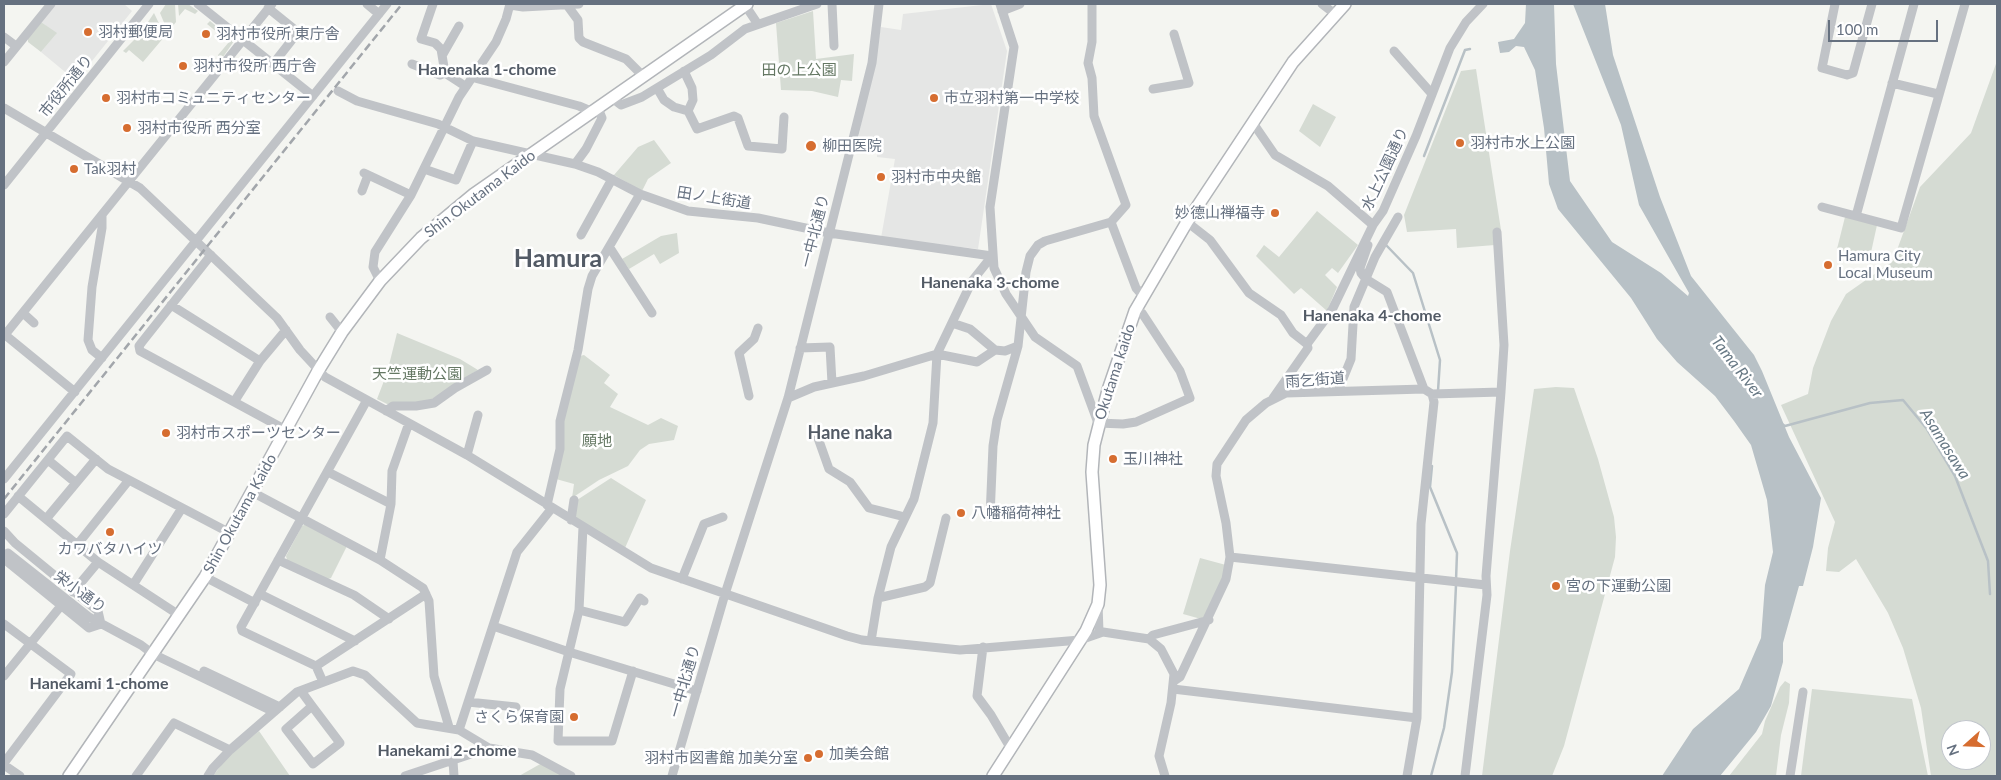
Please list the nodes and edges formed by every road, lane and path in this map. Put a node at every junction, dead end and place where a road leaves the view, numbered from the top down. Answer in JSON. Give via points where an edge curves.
{"nodes":[{"id":1,"x":51,"y":4,"type":"edge"},
{"id":2,"x":149,"y":4,"type":"edge"},
{"id":3,"x":198,"y":4,"type":"edge"},
{"id":4,"x":366,"y":4,"type":"edge"},
{"id":5,"x":387,"y":4,"type":"edge"},
{"id":6,"x":433,"y":4,"type":"edge"},
{"id":7,"x":510,"y":4,"type":"edge"},
{"id":8,"x":579,"y":4,"type":"edge"},
{"id":9,"x":746,"y":4,"type":"edge"},
{"id":10,"x":817,"y":4,"type":"edge"},
{"id":11,"x":832,"y":4,"type":"edge"},
{"id":12,"x":879,"y":4,"type":"edge"},
{"id":13,"x":1092,"y":4,"type":"edge"},
{"id":14,"x":1322,"y":4,"type":"edge"},
{"id":15,"x":1344,"y":4,"type":"edge"},
{"id":16,"x":1483,"y":4,"type":"edge"},
{"id":17,"x":1835,"y":4,"type":"edge"},
{"id":18,"x":1872,"y":4,"type":"edge"},
{"id":19,"x":1914,"y":4,"type":"edge"},
{"id":20,"x":1965,"y":4,"type":"edge"},
{"id":21,"x":567,"y":5,"type":"edge"},
{"id":22,"x":270,"y":6,"type":"edge"},
{"id":23,"x":1016,"y":6,"type":"edge"},
{"id":24,"x":1001,"y":8,"type":"edge"},
{"id":25,"x":379,"y":14,"type":"junction"},
{"id":26,"x":1336,"y":14,"type":"junction"},
{"id":27,"x":757,"y":23,"type":"junction"},
{"id":28,"x":459,"y":26,"type":"dead end"},
{"id":29,"x":1174,"y":34,"type":"dead end"},
{"id":30,"x":4,"y":37,"type":"edge"},
{"id":31,"x":243,"y":40,"type":"junction"},
{"id":32,"x":16,"y":46,"type":"junction"},
{"id":33,"x":834,"y":46,"type":"dead end"},
{"id":34,"x":1394,"y":51,"type":"dead end"},
{"id":35,"x":442,"y":54,"type":"junction"},
{"id":36,"x":4,"y":62,"type":"edge"},
{"id":37,"x":273,"y":64,"type":"junction"},
{"id":38,"x":412,"y":64,"type":"dead end"},
{"id":39,"x":684,"y":71,"type":"junction"},
{"id":40,"x":445,"y":73,"type":"junction"},
{"id":41,"x":643,"y":76,"type":"junction"},
{"id":42,"x":471,"y":77,"type":"junction"},
{"id":43,"x":1892,"y":83,"type":"junction"},
{"id":44,"x":465,"y":86,"type":"junction"},
{"id":45,"x":657,"y":88,"type":"junction"},
{"id":46,"x":1153,"y":90,"type":"dead end"},
{"id":47,"x":338,"y":91,"type":"dead end"},
{"id":48,"x":1432,"y":94,"type":"junction"},
{"id":49,"x":1938,"y":94,"type":"junction"},
{"id":50,"x":313,"y":96,"type":"junction"},
{"id":51,"x":612,"y":98,"type":"junction"},
{"id":52,"x":4,"y":108,"type":"edge"},
{"id":53,"x":595,"y":110,"type":"junction"},
{"id":54,"x":688,"y":111,"type":"junction"},
{"id":55,"x":784,"y":117,"type":"dead end"},
{"id":56,"x":1254,"y":124,"type":"junction"},
{"id":57,"x":444,"y":127,"type":"junction"},
{"id":58,"x":46,"y":133,"type":"junction"},
{"id":59,"x":473,"y":141,"type":"junction"},
{"id":60,"x":531,"y":154,"type":"junction"},
{"id":61,"x":574,"y":164,"type":"junction"},
{"id":62,"x":424,"y":169,"type":"junction"},
{"id":63,"x":612,"y":179,"type":"junction"},
{"id":64,"x":130,"y":181,"type":"junction"},
{"id":65,"x":4,"y":185,"type":"edge"},
{"id":66,"x":362,"y":191,"type":"dead end"},
{"id":67,"x":640,"y":194,"type":"junction"},
{"id":68,"x":410,"y":195,"type":"junction"},
{"id":69,"x":1822,"y":207,"type":"dead end"},
{"id":70,"x":102,"y":216,"type":"junction"},
{"id":71,"x":1856,"y":216,"type":"junction"},
{"id":72,"x":1398,"y":217,"type":"dead end"},
{"id":73,"x":1111,"y":222,"type":"junction"},
{"id":74,"x":1187,"y":222,"type":"junction"},
{"id":75,"x":1373,"y":225,"type":"junction"},
{"id":76,"x":1497,"y":232,"type":"dead end"},
{"id":77,"x":829,"y":233,"type":"junction"},
{"id":78,"x":580,"y":235,"type":"dead end"},
{"id":79,"x":196,"y":241,"type":"junction"},
{"id":80,"x":610,"y":248,"type":"junction"},
{"id":81,"x":211,"y":255,"type":"junction"},
{"id":82,"x":992,"y":256,"type":"junction"},
{"id":83,"x":1366,"y":279,"type":"junction"},
{"id":84,"x":380,"y":281,"type":"junction"},
{"id":85,"x":1143,"y":296,"type":"junction"},
{"id":86,"x":171,"y":305,"type":"junction"},
{"id":87,"x":1135,"y":311,"type":"junction"},
{"id":88,"x":22,"y":313,"type":"junction"},
{"id":89,"x":652,"y":313,"type":"dead end"},
{"id":90,"x":330,"y":317,"type":"dead end"},
{"id":91,"x":1022,"y":320,"type":"junction"},
{"id":92,"x":34,"y":323,"type":"dead end"},
{"id":93,"x":952,"y":323,"type":"junction"},
{"id":94,"x":758,"y":328,"type":"dead end"},
{"id":95,"x":286,"y":330,"type":"junction"},
{"id":96,"x":342,"y":332,"type":"junction"},
{"id":97,"x":4,"y":335,"type":"edge"},
{"id":98,"x":1306,"y":344,"type":"junction"},
{"id":99,"x":1018,"y":346,"type":"junction"},
{"id":100,"x":800,"y":348,"type":"junction"},
{"id":101,"x":996,"y":350,"type":"junction"},
{"id":102,"x":937,"y":354,"type":"junction"},
{"id":103,"x":102,"y":358,"type":"junction"},
{"id":104,"x":260,"y":361,"type":"junction"},
{"id":105,"x":486,"y":370,"type":"dead end"},
{"id":106,"x":318,"y":371,"type":"junction"},
{"id":107,"x":832,"y":383,"type":"junction"},
{"id":108,"x":75,"y":392,"type":"junction"},
{"id":109,"x":1338,"y":392,"type":"junction"},
{"id":110,"x":1433,"y":392,"type":"junction"},
{"id":111,"x":1501,"y":392,"type":"junction"},
{"id":112,"x":749,"y":396,"type":"dead end"},
{"id":113,"x":788,"y":398,"type":"junction"},
{"id":114,"x":1273,"y":398,"type":"junction"},
{"id":115,"x":367,"y":400,"type":"junction"},
{"id":116,"x":234,"y":402,"type":"junction"},
{"id":117,"x":386,"y":411,"type":"junction"},
{"id":118,"x":478,"y":415,"type":"dead end"},
{"id":119,"x":408,"y":423,"type":"junction"},
{"id":120,"x":1098,"y":423,"type":"junction"},
{"id":121,"x":286,"y":430,"type":"junction"},
{"id":122,"x":818,"y":438,"type":"dead end"},
{"id":123,"x":467,"y":455,"type":"junction"},
{"id":124,"x":96,"y":459,"type":"junction"},
{"id":125,"x":48,"y":460,"type":"junction"},
{"id":126,"x":328,"y":472,"type":"junction"},
{"id":127,"x":4,"y":479,"type":"edge"},
{"id":128,"x":129,"y":480,"type":"junction"},
{"id":129,"x":76,"y":483,"type":"junction"},
{"id":130,"x":252,"y":492,"type":"junction"},
{"id":131,"x":18,"y":496,"type":"junction"},
{"id":132,"x":574,"y":500,"type":"dead end"},
{"id":133,"x":391,"y":504,"type":"junction"},
{"id":134,"x":549,"y":506,"type":"junction"},
{"id":135,"x":182,"y":508,"type":"junction"},
{"id":136,"x":4,"y":514,"type":"edge"},
{"id":137,"x":905,"y":517,"type":"junction"},
{"id":138,"x":990,"y":517,"type":"dead end"},
{"id":139,"x":302,"y":518,"type":"junction"},
{"id":140,"x":724,"y":518,"type":"dead end"},
{"id":141,"x":946,"y":518,"type":"dead end"},
{"id":142,"x":46,"y":519,"type":"junction"},
{"id":143,"x":571,"y":520,"type":"junction"},
{"id":144,"x":583,"y":527,"type":"junction"},
{"id":145,"x":4,"y":531,"type":"edge"},
{"id":146,"x":230,"y":533,"type":"junction"},
{"id":147,"x":77,"y":545,"type":"junction"},
{"id":148,"x":6,"y":556,"type":"edge"},
{"id":149,"x":1230,"y":557,"type":"junction"},
{"id":150,"x":278,"y":560,"type":"junction"},
{"id":151,"x":380,"y":560,"type":"junction"},
{"id":152,"x":98,"y":562,"type":"junction"},
{"id":153,"x":205,"y":577,"type":"junction"},
{"id":154,"x":1421,"y":578,"type":"junction"},
{"id":155,"x":682,"y":579,"type":"junction"},
{"id":156,"x":133,"y":585,"type":"junction"},
{"id":157,"x":1486,"y":585,"type":"junction"},
{"id":158,"x":73,"y":592,"type":"junction"},
{"id":159,"x":260,"y":594,"type":"junction"},
{"id":160,"x":426,"y":594,"type":"junction"},
{"id":161,"x":725,"y":594,"type":"junction"},
{"id":162,"x":878,"y":598,"type":"junction"},
{"id":163,"x":644,"y":601,"type":"dead end"},
{"id":164,"x":255,"y":603,"type":"junction"},
{"id":165,"x":1098,"y":604,"type":"junction"},
{"id":166,"x":60,"y":606,"type":"junction"},
{"id":167,"x":579,"y":610,"type":"junction"},
{"id":168,"x":179,"y":615,"type":"junction"},
{"id":169,"x":389,"y":619,"type":"junction"},
{"id":170,"x":1209,"y":620,"type":"junction"},
{"id":171,"x":4,"y":624,"type":"edge"},
{"id":172,"x":101,"y":624,"type":"junction"},
{"id":173,"x":493,"y":626,"type":"junction"},
{"id":174,"x":1099,"y":632,"type":"junction"},
{"id":175,"x":1149,"y":639,"type":"junction"},
{"id":176,"x":1080,"y":640,"type":"junction"},
{"id":177,"x":355,"y":641,"type":"junction"},
{"id":178,"x":871,"y":641,"type":"junction"},
{"id":179,"x":28,"y":644,"type":"junction"},
{"id":180,"x":983,"y":647,"type":"junction"},
{"id":181,"x":154,"y":651,"type":"junction"},
{"id":182,"x":569,"y":652,"type":"junction"},
{"id":183,"x":316,"y":666,"type":"junction"},
{"id":184,"x":633,"y":671,"type":"junction"},
{"id":185,"x":4,"y":676,"type":"edge"},
{"id":186,"x":323,"y":682,"type":"junction"},
{"id":187,"x":1173,"y":685,"type":"junction"},
{"id":188,"x":301,"y":691,"type":"junction"},
{"id":189,"x":697,"y":691,"type":"junction"},
{"id":190,"x":1803,"y":692,"type":"dead end"},
{"id":191,"x":468,"y":702,"type":"junction"},
{"id":192,"x":312,"y":706,"type":"junction"},
{"id":193,"x":516,"y":706,"type":"dead end"},
{"id":194,"x":277,"y":709,"type":"junction"},
{"id":195,"x":1417,"y":718,"type":"junction"},
{"id":196,"x":454,"y":728,"type":"junction"},
{"id":197,"x":489,"y":748,"type":"junction"},
{"id":198,"x":1011,"y":749,"type":"junction"},
{"id":199,"x":230,"y":750,"type":"junction"},
{"id":200,"x":453,"y":761,"type":"junction"},
{"id":201,"x":4,"y":764,"type":"edge"},
{"id":202,"x":20,"y":776,"type":"edge"},
{"id":203,"x":70,"y":776,"type":"edge"},
{"id":204,"x":136,"y":776,"type":"edge"},
{"id":205,"x":208,"y":776,"type":"edge"},
{"id":206,"x":405,"y":776,"type":"edge"},
{"id":207,"x":454,"y":776,"type":"edge"},
{"id":208,"x":571,"y":776,"type":"edge"},
{"id":209,"x":672,"y":776,"type":"edge"},
{"id":210,"x":994,"y":776,"type":"edge"},
{"id":211,"x":1165,"y":776,"type":"edge"},
{"id":212,"x":1407,"y":776,"type":"edge"},
{"id":213,"x":1465,"y":776,"type":"edge"},
{"id":214,"x":1790,"y":776,"type":"edge"}],
"edges":[{"from":1,"to":32,"type":"street"},
{"from":2,"to":58,"type":"street","name":"市役所通り"},
{"from":3,"to":31,"type":"street"},
{"from":4,"to":25,"type":"street"},
{"from":5,"to":25,"type":"street"},
{"from":6,"to":35,"type":"street","via":[[421,39],[435,43]]},
{"from":7,"to":21,"type":"street","via":[[523,7]]},
{"from":7,"to":42,"type":"street","via":[[496,42]]},
{"from":8,"to":21,"type":"street"},
{"from":9,"to":27,"type":"street"},
{"from":9,"to":41,"type":"main road","name":"Shin Okutama Kaido"},
{"from":10,"to":27,"type":"street"},
{"from":11,"to":33,"type":"street"},
{"from":12,"to":77,"type":"street","name":"一中北通り","via":[[872,63]]},
{"from":13,"to":73,"type":"street","via":[[1092,42],[1088,64],[1094,116],[1126,205]]},
{"from":14,"to":26,"type":"street"},
{"from":15,"to":26,"type":"main road","name":"Okutama kaido"},
{"from":16,"to":48,"type":"street","name":"水上公園通り","via":[[1450,48]]},
{"from":17,"to":18,"type":"street","via":[[1822,68],[1847,75],[1853,73]]},
{"from":19,"to":43,"type":"street"},
{"from":20,"to":49,"type":"street"},
{"from":21,"to":41,"type":"street","via":[[578,20],[582,42],[626,59]]},
{"from":22,"to":31,"type":"street"},
{"from":22,"to":37,"type":"street","via":[[294,29],[295,36]]},
{"from":23,"to":24,"type":"street"},
{"from":24,"to":82,"type":"street","via":[[1014,46],[990,207]]},
{"from":25,"to":50,"type":"street"},
{"from":26,"to":56,"type":"main road","name":"Okutama kaido","via":[[1298,56]]},
{"from":27,"to":39,"type":"street"},
{"from":28,"to":35,"type":"street"},
{"from":29,"to":46,"type":"street","via":[[1189,83]]},
{"from":30,"to":32,"type":"street"},
{"from":31,"to":37,"type":"street"},
{"from":31,"to":64,"type":"street"},
{"from":32,"to":36,"type":"street"},
{"from":34,"to":48,"type":"street"},
{"from":35,"to":40,"type":"street"},
{"from":37,"to":50,"type":"street"},
{"from":38,"to":40,"type":"street","via":[[440,75]]},
{"from":39,"to":45,"type":"street"},
{"from":39,"to":54,"type":"street","via":[[692,88],[693,100]]},
{"from":40,"to":44,"type":"street"},
{"from":41,"to":51,"type":"main road","name":"Shin Okutama Kaido"},
{"from":42,"to":44,"type":"street"},
{"from":42,"to":53,"type":"street"},
{"from":43,"to":49,"type":"street"},
{"from":43,"to":71,"type":"street"},
{"from":44,"to":57,"type":"street"},
{"from":45,"to":51,"type":"street","via":[[621,105]]},
{"from":45,"to":54,"type":"street","via":[[674,108]]},
{"from":47,"to":57,"type":"street","name":"田ノ上街道","via":[[357,101]]},
{"from":48,"to":75,"type":"street","name":"水上公園通り","via":[[1410,149]]},
{"from":49,"to":71,"type":"street","via":[[1901,228]]},
{"from":50,"to":79,"type":"street"},
{"from":51,"to":53,"type":"main road","name":"Shin Okutama Kaido"},
{"from":52,"to":58,"type":"street"},
{"from":53,"to":60,"type":"main road","name":"Shin Okutama Kaido"},
{"from":53,"to":61,"type":"street","via":[[602,118],[586,150]]},
{"from":54,"to":55,"type":"street","via":[[697,129],[734,116],[738,118],[748,146],[782,149]]},
{"from":56,"to":74,"type":"main road","name":"Okutama kaido"},
{"from":56,"to":75,"type":"street","via":[[1275,155],[1328,186]]},
{"from":57,"to":59,"type":"street","name":"田ノ上街道"},
{"from":57,"to":62,"type":"street"},
{"from":58,"to":64,"type":"street"},
{"from":58,"to":65,"type":"street","name":"市役所通り"},
{"from":59,"to":60,"type":"street","name":"田ノ上街道"},
{"from":59,"to":62,"type":"street","via":[[456,180]]},
{"from":60,"to":61,"type":"street","name":"田ノ上街道"},
{"from":60,"to":84,"type":"main road","name":"Shin Okutama Kaido","via":[[446,216]]},
{"from":61,"to":63,"type":"street","name":"田ノ上街道"},
{"from":62,"to":68,"type":"street"},
{"from":63,"to":67,"type":"street","name":"田ノ上街道"},
{"from":63,"to":78,"type":"street"},
{"from":64,"to":70,"type":"street"},
{"from":64,"to":79,"type":"street"},
{"from":66,"to":68,"type":"street","via":[[366,174]]},
{"from":67,"to":77,"type":"street","name":"田ノ上街道","via":[[688,211],[758,218]]},
{"from":67,"to":80,"type":"street"},
{"from":68,"to":84,"type":"street","via":[[374,252],[373,267]]},
{"from":69,"to":71,"type":"street"},
{"from":70,"to":88,"type":"street"},
{"from":70,"to":103,"type":"street","via":[[88,340],[92,350]]},
{"from":72,"to":83,"type":"street"},
{"from":73,"to":85,"type":"street","via":[[1136,288]]},
{"from":73,"to":91,"type":"street","via":[[1038,245],[1030,256],[1026,272]]},
{"from":74,"to":85,"type":"main road","name":"Okutama kaido"},
{"from":74,"to":98,"type":"street","via":[[1210,240],[1249,293],[1281,314],[1293,333]]},
{"from":75,"to":83,"type":"street","via":[[1360,268]]},
{"from":75,"to":98,"type":"street","name":"水上公園通り","via":[[1332,310]]},
{"from":76,"to":111,"type":"street","via":[[1504,345]]},
{"from":77,"to":82,"type":"street","name":"田ノ上街道"},
{"from":77,"to":100,"type":"street","name":"一中北通り"},
{"from":79,"to":81,"type":"street"},
{"from":79,"to":103,"type":"street"},
{"from":80,"to":89,"type":"street"},
{"from":80,"to":134,"type":"street","via":[[592,276],[588,289],[578,350],[560,421],[560,449]]},
{"from":81,"to":86,"type":"street"},
{"from":81,"to":95,"type":"street"},
{"from":82,"to":91,"type":"street","via":[[998,279]]},
{"from":82,"to":93,"type":"street","via":[[972,281]]},
{"from":83,"to":109,"type":"street","via":[[1354,307],[1351,359]]},
{"from":83,"to":110,"type":"street","via":[[1387,292]]},
{"from":84,"to":96,"type":"main road","name":"Shin Okutama Kaido"},
{"from":85,"to":87,"type":"main road","name":"Okutama kaido"},
{"from":86,"to":104,"type":"street"},
{"from":86,"to":116,"type":"street","via":[[139,346],[140,351]]},
{"from":87,"to":120,"type":"main road","name":"Okutama kaido"},
{"from":87,"to":120,"type":"street","via":[[1142,313],[1180,371],[1190,398],[1136,422]]},
{"from":88,"to":92,"type":"street"},
{"from":88,"to":97,"type":"street"},
{"from":90,"to":96,"type":"street"},
{"from":91,"to":99,"type":"street"},
{"from":91,"to":120,"type":"street","via":[[1042,344],[1077,366]]},
{"from":93,"to":101,"type":"street","via":[[970,329]]},
{"from":93,"to":102,"type":"street"},
{"from":94,"to":112,"type":"street","via":[[754,339],[739,353]]},
{"from":95,"to":104,"type":"street"},
{"from":95,"to":106,"type":"street"},
{"from":96,"to":106,"type":"main road","name":"Shin Okutama Kaido"},
{"from":97,"to":108,"type":"street"},
{"from":98,"to":114,"type":"street","name":"雨乞街道","via":[[1308,348]]},
{"from":99,"to":101,"type":"street","via":[[1005,351]]},
{"from":99,"to":138,"type":"street","via":[[996,420]]},
{"from":100,"to":107,"type":"street","via":[[830,347]]},
{"from":100,"to":113,"type":"street","name":"一中北通り"},
{"from":101,"to":102,"type":"street","via":[[976,362]]},
{"from":102,"to":107,"type":"street"},
{"from":102,"to":137,"type":"street","via":[[933,423],[914,499]]},
{"from":103,"to":108,"type":"street"},
{"from":104,"to":116,"type":"street"},
{"from":105,"to":117,"type":"street","via":[[434,403],[393,406]]},
{"from":106,"to":115,"type":"street"},
{"from":106,"to":121,"type":"main road","name":"Shin Okutama Kaido"},
{"from":107,"to":113,"type":"street"},
{"from":108,"to":127,"type":"street"},
{"from":109,"to":110,"type":"street","name":"雨乞街道"},
{"from":109,"to":114,"type":"street","name":"雨乞街道","via":[[1286,393]]},
{"from":110,"to":111,"type":"street","name":"雨乞街道"},
{"from":110,"to":154,"type":"street","via":[[1421,524]]},
{"from":111,"to":157,"type":"street"},
{"from":113,"to":161,"type":"street","name":"一中北通り"},
{"from":114,"to":149,"type":"street","via":[[1246,420],[1217,464],[1216,483]]},
{"from":115,"to":117,"type":"street"},
{"from":115,"to":126,"type":"street"},
{"from":116,"to":121,"type":"street"},
{"from":117,"to":119,"type":"street"},
{"from":118,"to":123,"type":"street"},
{"from":119,"to":123,"type":"street"},
{"from":119,"to":133,"type":"street","via":[[392,471]]},
{"from":120,"to":165,"type":"main road","name":"Okutama kaido","via":[[1092,472],[1100,585]]},
{"from":121,"to":130,"type":"main road","name":"Shin Okutama Kaido"},
{"from":122,"to":137,"type":"street","via":[[829,469],[850,482],[869,508]]},
{"from":123,"to":134,"type":"street"},
{"from":124,"to":125,"type":"street","via":[[67,436]]},
{"from":124,"to":128,"type":"street"},
{"from":124,"to":129,"type":"street"},
{"from":125,"to":129,"type":"street"},
{"from":125,"to":131,"type":"street"},
{"from":126,"to":133,"type":"street"},
{"from":126,"to":139,"type":"street"},
{"from":128,"to":135,"type":"street"},
{"from":128,"to":147,"type":"street"},
{"from":129,"to":142,"type":"street"},
{"from":130,"to":139,"type":"street"},
{"from":130,"to":146,"type":"main road","name":"Shin Okutama Kaido"},
{"from":131,"to":136,"type":"street"},
{"from":131,"to":142,"type":"street"},
{"from":132,"to":143,"type":"street"},
{"from":133,"to":151,"type":"street"},
{"from":134,"to":143,"type":"street"},
{"from":134,"to":173,"type":"street","via":[[517,552]]},
{"from":135,"to":146,"type":"street"},
{"from":135,"to":156,"type":"street"},
{"from":137,"to":162,"type":"street","via":[[891,547]]},
{"from":139,"to":150,"type":"street"},
{"from":139,"to":151,"type":"street"},
{"from":140,"to":155,"type":"street","via":[[704,524]]},
{"from":141,"to":162,"type":"street","via":[[930,583]]},
{"from":142,"to":147,"type":"street"},
{"from":143,"to":144,"type":"street"},
{"from":144,"to":155,"type":"street","via":[[651,568]]},
{"from":144,"to":167,"type":"street"},
{"from":145,"to":158,"type":"street"},
{"from":146,"to":153,"type":"main road","name":"Shin Okutama Kaido"},
{"from":147,"to":152,"type":"street"},
{"from":148,"to":166,"type":"street"},
{"from":148,"to":172,"type":"street","name":"栄小通り"},
{"from":149,"to":154,"type":"street"},
{"from":149,"to":170,"type":"street","via":[[1226,579]]},
{"from":150,"to":159,"type":"street"},
{"from":150,"to":169,"type":"street","via":[[354,595]]},
{"from":151,"to":160,"type":"street"},
{"from":152,"to":156,"type":"street"},
{"from":152,"to":158,"type":"street"},
{"from":153,"to":164,"type":"street"},
{"from":153,"to":168,"type":"main road","name":"Shin Okutama Kaido"},
{"from":154,"to":157,"type":"street"},
{"from":154,"to":195,"type":"street"},
{"from":155,"to":161,"type":"street"},
{"from":156,"to":168,"type":"street"},
{"from":157,"to":213,"type":"street"},
{"from":158,"to":172,"type":"street","via":[[98,610]]},
{"from":159,"to":164,"type":"street"},
{"from":159,"to":177,"type":"street"},
{"from":160,"to":169,"type":"street"},
{"from":160,"to":196,"type":"street","via":[[430,601],[434,676]]},
{"from":161,"to":178,"type":"street","via":[[847,636]]},
{"from":161,"to":189,"type":"street","name":"一中北通り"},
{"from":162,"to":178,"type":"street"},
{"from":163,"to":167,"type":"street","via":[[640,598],[625,622]]},
{"from":164,"to":183,"type":"street","via":[[241,627],[242,631]]},
{"from":165,"to":174,"type":"street"},
{"from":165,"to":176,"type":"main road","name":"Okutama kaido"},
{"from":166,"to":172,"type":"street","via":[[90,628]]},
{"from":166,"to":179,"type":"street"},
{"from":167,"to":182,"type":"street"},
{"from":168,"to":181,"type":"main road","name":"Shin Okutama Kaido"},
{"from":169,"to":177,"type":"street"},
{"from":170,"to":175,"type":"street","via":[[1153,635]]},
{"from":170,"to":187,"type":"street"},
{"from":171,"to":179,"type":"street"},
{"from":172,"to":181,"type":"street","name":"栄小通り"},
{"from":173,"to":182,"type":"street"},
{"from":173,"to":191,"type":"street"},
{"from":174,"to":175,"type":"street"},
{"from":174,"to":176,"type":"street"},
{"from":175,"to":187,"type":"street","via":[[1167,658],[1174,674]]},
{"from":176,"to":180,"type":"street"},
{"from":176,"to":198,"type":"main road","name":"Okutama kaido"},
{"from":177,"to":183,"type":"street"},
{"from":178,"to":180,"type":"street","via":[[946,649]]},
{"from":179,"to":185,"type":"street"},
{"from":179,"to":201,"type":"street","via":[[71,674]]},
{"from":180,"to":198,"type":"street","via":[[977,696]]},
{"from":181,"to":194,"type":"street","name":"栄小通り"},
{"from":181,"to":203,"type":"main road","name":"Shin Okutama Kaido"},
{"from":182,"to":184,"type":"street"},
{"from":182,"to":184,"type":"street","via":[[560,689],[558,741],[612,741]]},
{"from":183,"to":186,"type":"street"},
{"from":184,"to":189,"type":"street"},
{"from":186,"to":188,"type":"street"},
{"from":186,"to":196,"type":"street","via":[[353,671],[365,675],[417,723]]},
{"from":187,"to":195,"type":"street"},
{"from":187,"to":211,"type":"street","via":[[1159,756]]},
{"from":188,"to":192,"type":"street"},
{"from":188,"to":194,"type":"street"},
{"from":189,"to":209,"type":"street","name":"一中北通り"},
{"from":190,"to":214,"type":"street"},
{"from":191,"to":193,"type":"street"},
{"from":191,"to":196,"type":"street"},
{"from":192,"to":192,"type":"street","via":[[340,743],[313,764],[286,729]]},
{"from":194,"to":199,"type":"street"},
{"from":195,"to":212,"type":"street"},
{"from":196,"to":197,"type":"street"},
{"from":197,"to":200,"type":"street"},
{"from":197,"to":208,"type":"street","via":[[532,755]]},
{"from":198,"to":210,"type":"main road","name":"Okutama kaido"},
{"from":199,"to":204,"type":"street","via":[[174,723]]},
{"from":199,"to":205,"type":"street"},
{"from":200,"to":206,"type":"street"},
{"from":200,"to":207,"type":"street"},
{"from":201,"to":202,"type":"street"}]}
